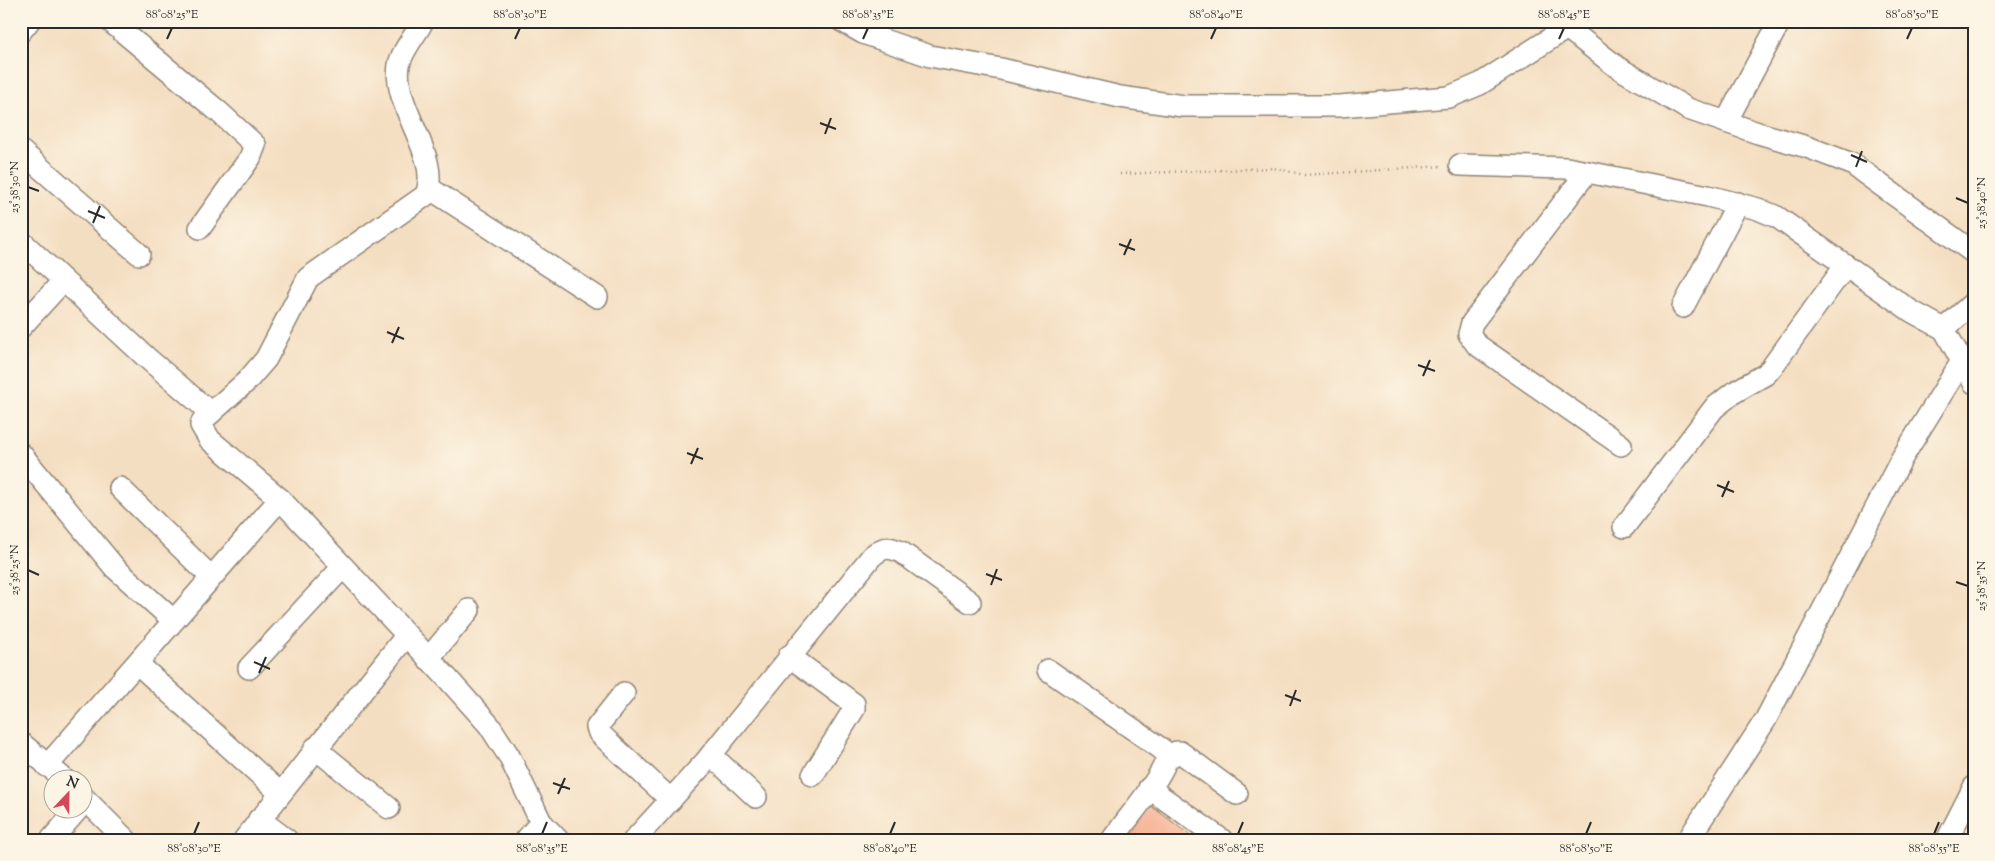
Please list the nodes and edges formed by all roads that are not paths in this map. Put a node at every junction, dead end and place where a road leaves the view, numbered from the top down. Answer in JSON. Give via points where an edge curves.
{"nodes":[{"id":1,"x":28,"y":21,"type":"edge"},
{"id":2,"x":110,"y":21,"type":"edge"},
{"id":3,"x":423,"y":21,"type":"edge"},
{"id":4,"x":842,"y":21,"type":"edge"},
{"id":5,"x":1780,"y":21,"type":"edge"},
{"id":6,"x":1562,"y":25,"type":"edge"},
{"id":7,"x":21,"y":31,"type":"edge"},
{"id":8,"x":1726,"y":122,"type":"junction"},
{"id":9,"x":21,"y":151,"type":"edge"},
{"id":10,"x":1460,"y":164,"type":"road end"},
{"id":11,"x":1588,"y":172,"type":"junction"},
{"id":12,"x":429,"y":188,"type":"junction"},
{"id":13,"x":1738,"y":203,"type":"junction"},
{"id":14,"x":200,"y":228,"type":"dead end"},
{"id":15,"x":21,"y":242,"type":"edge"},
{"id":16,"x":1974,"y":253,"type":"edge"},
{"id":17,"x":139,"y":254,"type":"dead end"},
{"id":18,"x":1846,"y":265,"type":"junction"},
{"id":19,"x":64,"y":281,"type":"junction"},
{"id":20,"x":597,"y":297,"type":"dead end"},
{"id":21,"x":1683,"y":306,"type":"dead end"},
{"id":22,"x":1967,"y":308,"type":"edge"},
{"id":23,"x":21,"y":327,"type":"edge"},
{"id":24,"x":1944,"y":329,"type":"junction"},
{"id":25,"x":1962,"y":361,"type":"junction"},
{"id":26,"x":1974,"y":382,"type":"edge"},
{"id":27,"x":212,"y":413,"type":"junction"},
{"id":28,"x":1620,"y":445,"type":"dead end"},
{"id":29,"x":21,"y":454,"type":"edge"},
{"id":30,"x":120,"y":488,"type":"dead end"},
{"id":31,"x":280,"y":499,"type":"junction"},
{"id":32,"x":1624,"y":527,"type":"dead end"},
{"id":33,"x":342,"y":568,"type":"junction"},
{"id":34,"x":211,"y":577,"type":"junction"},
{"id":35,"x":970,"y":602,"type":"dead end"},
{"id":36,"x":469,"y":610,"type":"dead end"},
{"id":37,"x":173,"y":620,"type":"junction"},
{"id":38,"x":406,"y":636,"type":"junction"},
{"id":39,"x":789,"y":656,"type":"junction"},
{"id":40,"x":428,"y":659,"type":"junction"},
{"id":41,"x":138,"y":664,"type":"junction"},
{"id":42,"x":249,"y":668,"type":"dead end"},
{"id":43,"x":1061,"y":674,"type":"dead end"},
{"id":44,"x":624,"y":693,"type":"dead end"},
{"id":45,"x":21,"y":743,"type":"edge"},
{"id":46,"x":315,"y":748,"type":"junction"},
{"id":47,"x":711,"y":755,"type":"junction"},
{"id":48,"x":1166,"y":761,"type":"junction"},
{"id":49,"x":50,"y":768,"type":"edge"},
{"id":50,"x":58,"y":768,"type":"edge"},
{"id":51,"x":813,"y":776,"type":"dead end"},
{"id":52,"x":1974,"y":787,"type":"edge"},
{"id":53,"x":1149,"y":788,"type":"junction"},
{"id":54,"x":280,"y":793,"type":"junction"},
{"id":55,"x":1237,"y":794,"type":"dead end"},
{"id":56,"x":756,"y":797,"type":"dead end"},
{"id":57,"x":671,"y":800,"type":"junction"},
{"id":58,"x":389,"y":808,"type":"dead end"},
{"id":59,"x":92,"y":810,"type":"edge"},
{"id":60,"x":70,"y":818,"type":"edge"},
{"id":61,"x":259,"y":820,"type":"junction"},
{"id":62,"x":541,"y":822,"type":"junction"},
{"id":63,"x":51,"y":840,"type":"edge"},
{"id":64,"x":126,"y":840,"type":"edge"},
{"id":65,"x":244,"y":840,"type":"edge"},
{"id":66,"x":287,"y":840,"type":"edge"},
{"id":67,"x":526,"y":840,"type":"edge"},
{"id":68,"x":558,"y":840,"type":"edge"},
{"id":69,"x":634,"y":840,"type":"edge"},
{"id":70,"x":1112,"y":840,"type":"edge"},
{"id":71,"x":1222,"y":840,"type":"edge"},
{"id":72,"x":1688,"y":840,"type":"edge"},
{"id":73,"x":1947,"y":840,"type":"edge"}],
"edges":[{"from":1,"to":7,"type":"street"},
{"from":2,"to":14,"type":"street","via":[[255,144],[250,158]]},
{"from":3,"to":12,"type":"street","via":[[400,63],[399,80],[431,176]]},
{"from":4,"to":6,"type":"street","via":[[863,33],[930,56],[1120,97],[1183,106],[1339,106],[1450,97],[1480,84]]},
{"from":5,"to":8,"type":"street"},
{"from":6,"to":8,"type":"street","via":[[1617,67],[1664,97]]},
{"from":8,"to":16,"type":"street","via":[[1852,164]]},
{"from":9,"to":17,"type":"street"},
{"from":10,"to":11,"type":"street","via":[[1530,165]]},
{"from":11,"to":13,"type":"street"},
{"from":11,"to":28,"type":"street","via":[[1472,323],[1469,334],[1477,345]]},
{"from":12,"to":20,"type":"street"},
{"from":12,"to":27,"type":"street","via":[[416,204],[308,278],[266,359],[248,381]]},
{"from":13,"to":18,"type":"street","via":[[1777,217]]},
{"from":13,"to":21,"type":"street"},
{"from":15,"to":19,"type":"street"},
{"from":18,"to":24,"type":"street","via":[[1911,311]]},
{"from":18,"to":32,"type":"street","via":[[1772,367],[1714,408]]},
{"from":19,"to":23,"type":"street"},
{"from":19,"to":27,"type":"street"},
{"from":22,"to":24,"type":"street"},
{"from":24,"to":25,"type":"street"},
{"from":25,"to":26,"type":"street"},
{"from":25,"to":72,"type":"street","via":[[1902,458],[1766,718]]},
{"from":27,"to":31,"type":"street","via":[[201,425],[210,440]]},
{"from":29,"to":37,"type":"street","via":[[115,568]]},
{"from":30,"to":34,"type":"street"},
{"from":31,"to":33,"type":"street"},
{"from":31,"to":34,"type":"street"},
{"from":33,"to":38,"type":"street"},
{"from":33,"to":42,"type":"street"},
{"from":34,"to":37,"type":"street"},
{"from":35,"to":39,"type":"street","via":[[901,552],[882,547]]},
{"from":36,"to":40,"type":"street"},
{"from":37,"to":41,"type":"street"},
{"from":38,"to":40,"type":"street"},
{"from":38,"to":46,"type":"street"},
{"from":39,"to":47,"type":"street"},
{"from":39,"to":51,"type":"street","via":[[854,704]]},
{"from":40,"to":62,"type":"street","via":[[489,726],[509,756]]},
{"from":41,"to":50,"type":"street"},
{"from":41,"to":54,"type":"street"},
{"from":43,"to":48,"type":"street","via":[[1122,711],[1163,750],[1167,755]]},
{"from":44,"to":57,"type":"street","via":[[597,728],[599,733]]},
{"from":45,"to":49,"type":"street"},
{"from":46,"to":54,"type":"street"},
{"from":46,"to":58,"type":"street"},
{"from":47,"to":56,"type":"street"},
{"from":47,"to":57,"type":"street"},
{"from":48,"to":53,"type":"street"},
{"from":48,"to":55,"type":"street","via":[[1180,752]]},
{"from":52,"to":73,"type":"street"},
{"from":53,"to":70,"type":"street"},
{"from":53,"to":71,"type":"street"},
{"from":54,"to":61,"type":"street"},
{"from":57,"to":69,"type":"street"},
{"from":59,"to":64,"type":"street"},
{"from":60,"to":63,"type":"street"},
{"from":61,"to":65,"type":"street"},
{"from":61,"to":66,"type":"street"},
{"from":62,"to":67,"type":"street"},
{"from":62,"to":68,"type":"street"}]}
